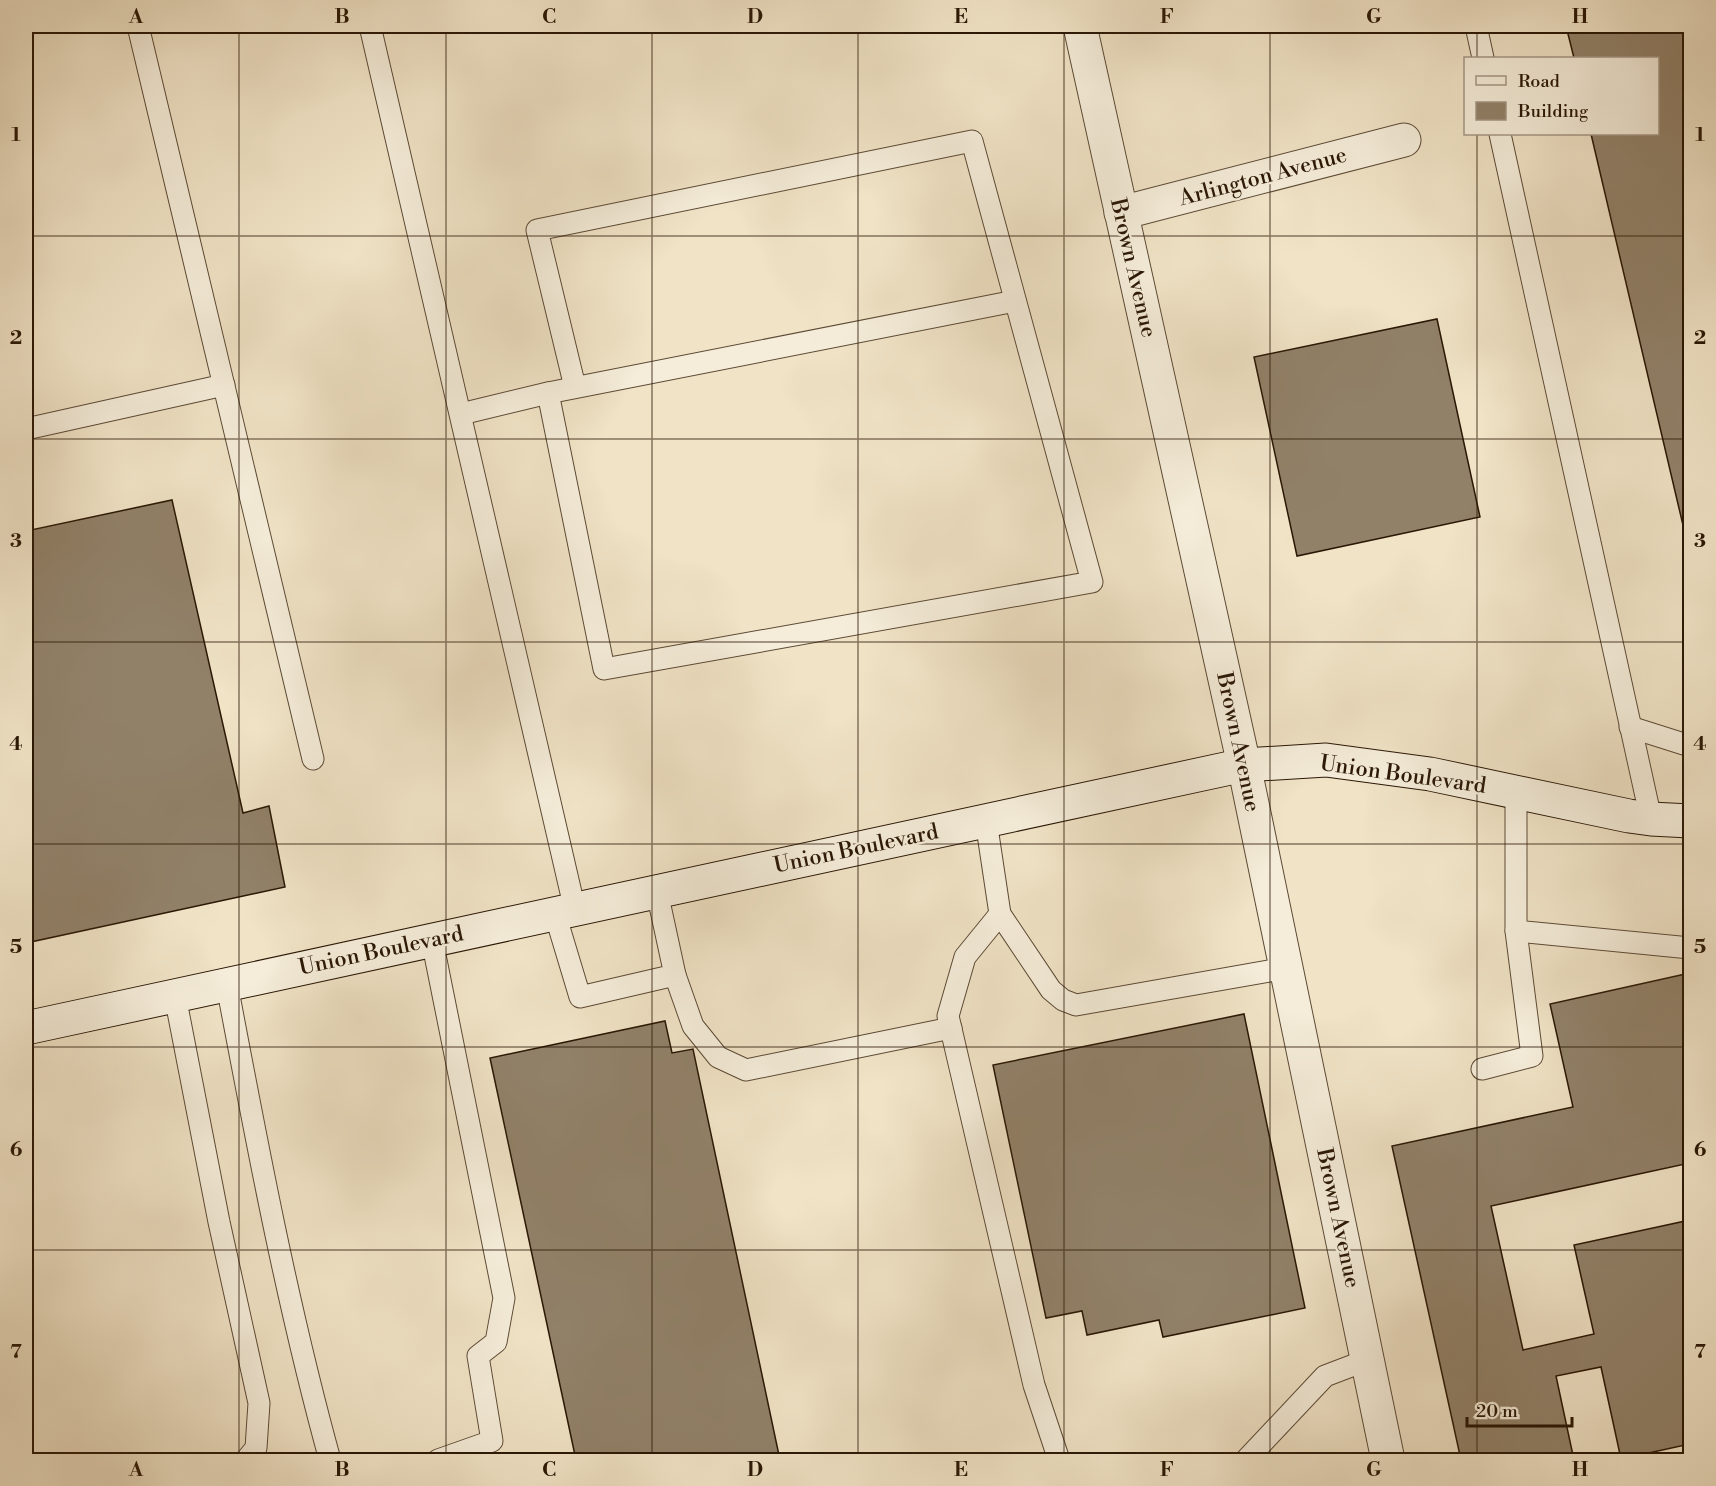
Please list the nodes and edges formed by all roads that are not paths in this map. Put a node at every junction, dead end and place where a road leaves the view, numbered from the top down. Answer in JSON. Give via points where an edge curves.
{"nodes":[{"id":1,"x":138,"y":26,"type":"edge"},
{"id":2,"x":370,"y":26,"type":"edge"},
{"id":3,"x":1080,"y":26,"type":"edge"},
{"id":4,"x":1476,"y":26,"type":"edge"},
{"id":5,"x":1483,"y":57,"type":"edge"},
{"id":6,"x":1500,"y":135,"type":"edge"},
{"id":7,"x":1404,"y":140,"type":"dead end"},
{"id":8,"x":1121,"y":213,"type":"junction"},
{"id":9,"x":1015,"y":301,"type":"junction"},
{"id":10,"x":224,"y":385,"type":"junction"},
{"id":11,"x":575,"y":387,"type":"junction"},
{"id":12,"x":548,"y":393,"type":"junction"},
{"id":13,"x":461,"y":414,"type":"junction"},
{"id":14,"x":26,"y":429,"type":"edge"},
{"id":15,"x":1630,"y":727,"type":"junction"},
{"id":16,"x":1690,"y":746,"type":"edge"},
{"id":17,"x":313,"y":759,"type":"dead end"},
{"id":18,"x":1244,"y":765,"type":"junction"},
{"id":19,"x":1516,"y":792,"type":"junction"},
{"id":20,"x":1651,"y":819,"type":"junction"},
{"id":21,"x":986,"y":821,"type":"junction"},
{"id":22,"x":1690,"y":821,"type":"edge"},
{"id":23,"x":657,"y":892,"type":"junction"},
{"id":24,"x":565,"y":912,"type":"junction"},
{"id":25,"x":1000,"y":914,"type":"junction"},
{"id":26,"x":1516,"y":931,"type":"junction"},
{"id":27,"x":432,"y":940,"type":"junction"},
{"id":28,"x":1690,"y":948,"type":"edge"},
{"id":29,"x":1286,"y":968,"type":"junction"},
{"id":30,"x":675,"y":975,"type":"junction"},
{"id":31,"x":227,"y":985,"type":"junction"},
{"id":32,"x":175,"y":996,"type":"junction"},
{"id":33,"x":26,"y":1028,"type":"edge"},
{"id":34,"x":951,"y":1028,"type":"junction"},
{"id":35,"x":1482,"y":1070,"type":"dead end"},
{"id":36,"x":1367,"y":1360,"type":"junction"},
{"id":37,"x":246,"y":1461,"type":"edge"},
{"id":38,"x":330,"y":1461,"type":"edge"},
{"id":39,"x":438,"y":1461,"type":"edge"},
{"id":40,"x":1059,"y":1461,"type":"edge"},
{"id":41,"x":1246,"y":1461,"type":"edge"},
{"id":42,"x":1388,"y":1461,"type":"edge"}],
"edges":[{"from":1,"to":10,"type":"lane"},
{"from":2,"to":13,"type":"lane"},
{"from":3,"to":8,"type":"street","name":"Brown Avenue"},
{"from":4,"to":5,"type":"lane"},
{"from":6,"to":15,"type":"lane"},
{"from":7,"to":8,"type":"street","name":"Arlington Avenue"},
{"from":8,"to":18,"type":"street","name":"Brown Avenue"},
{"from":9,"to":11,"type":"lane"},
{"from":9,"to":11,"type":"lane","via":[[972,141],[537,230]]},
{"from":9,"to":12,"type":"lane","via":[[1092,582],[604,669]]},
{"from":10,"to":14,"type":"lane"},
{"from":10,"to":17,"type":"lane"},
{"from":11,"to":12,"type":"lane"},
{"from":12,"to":13,"type":"lane"},
{"from":13,"to":24,"type":"lane"},
{"from":15,"to":16,"type":"lane"},
{"from":15,"to":20,"type":"lane"},
{"from":18,"to":19,"type":"street","name":"Union Boulevard","via":[[1326,760],[1430,774]]},
{"from":18,"to":21,"type":"street","name":"Union Boulevard"},
{"from":18,"to":29,"type":"street","name":"Brown Avenue"},
{"from":19,"to":20,"type":"street","name":"Union Boulevard"},
{"from":19,"to":26,"type":"lane"},
{"from":20,"to":22,"type":"street","name":"Union Boulevard"},
{"from":21,"to":23,"type":"street","name":"Union Boulevard"},
{"from":21,"to":25,"type":"lane"},
{"from":23,"to":24,"type":"street","name":"Union Boulevard"},
{"from":23,"to":30,"type":"lane"},
{"from":24,"to":27,"type":"street","name":"Union Boulevard"},
{"from":24,"to":30,"type":"lane","via":[[580,997]]},
{"from":25,"to":29,"type":"lane","via":[[1051,990],[1076,1005]]},
{"from":25,"to":34,"type":"lane","via":[[964,957],[948,1016]]},
{"from":26,"to":28,"type":"lane"},
{"from":26,"to":35,"type":"lane","via":[[1532,1056]]},
{"from":27,"to":31,"type":"street","name":"Union Boulevard"},
{"from":27,"to":39,"type":"lane","via":[[504,1298],[496,1342],[478,1356],[492,1441]]},
{"from":29,"to":36,"type":"street","name":"Brown Avenue"},
{"from":30,"to":34,"type":"lane","via":[[693,1026],[717,1058],[746,1070]]},
{"from":31,"to":32,"type":"street","name":"Union Boulevard"},
{"from":31,"to":38,"type":"lane","via":[[308,1379]]},
{"from":32,"to":33,"type":"street","name":"Union Boulevard"},
{"from":32,"to":37,"type":"lane","via":[[259,1403],[256,1448]]},
{"from":34,"to":40,"type":"lane","via":[[1034,1385]]},
{"from":36,"to":41,"type":"lane","via":[[1325,1376]]},
{"from":36,"to":42,"type":"street","name":"Brown Avenue"}]}
